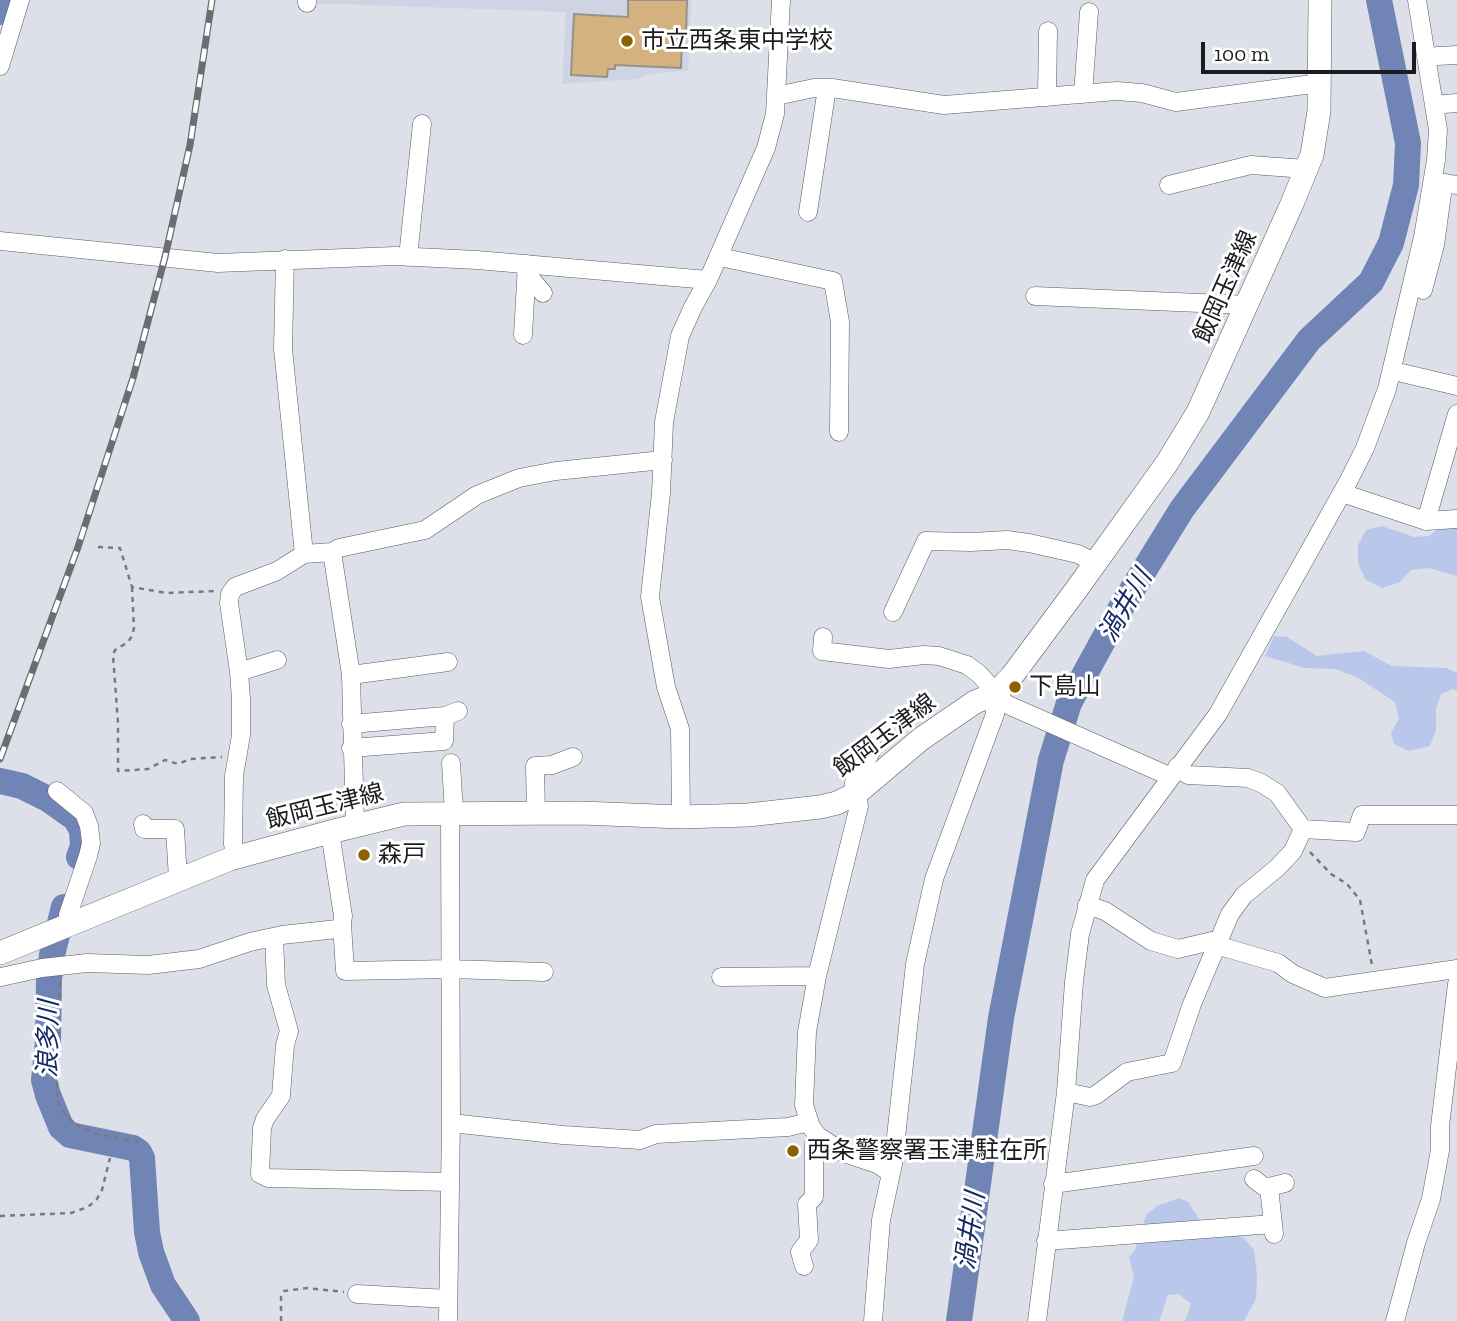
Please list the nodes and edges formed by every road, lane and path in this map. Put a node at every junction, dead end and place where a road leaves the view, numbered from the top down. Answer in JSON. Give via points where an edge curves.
{"nodes":[{"id":1,"x":20,"y":0,"type":"edge"},
{"id":2,"x":781,"y":0,"type":"edge"},
{"id":3,"x":1320,"y":0,"type":"edge"},
{"id":4,"x":1417,"y":0,"type":"edge"},
{"id":5,"x":1428,"y":0,"type":"edge"},
{"id":6,"x":1089,"y":12,"type":"dead end"},
{"id":7,"x":1048,"y":31,"type":"dead end"},
{"id":8,"x":1457,"y":55,"type":"edge"},
{"id":9,"x":1437,"y":56,"type":"junction"},
{"id":10,"x":0,"y":66,"type":"edge"},
{"id":11,"x":1320,"y":83,"type":"junction"},
{"id":12,"x":827,"y":88,"type":"junction"},
{"id":13,"x":1083,"y":94,"type":"junction"},
{"id":14,"x":776,"y":96,"type":"junction"},
{"id":15,"x":1047,"y":97,"type":"junction"},
{"id":16,"x":1450,"y":103,"type":"edge"},
{"id":17,"x":422,"y":124,"type":"dead end"},
{"id":18,"x":1306,"y":169,"type":"junction"},
{"id":19,"x":1450,"y":184,"type":"edge"},
{"id":20,"x":1169,"y":185,"type":"dead end"},
{"id":21,"x":808,"y":212,"type":"dead end"},
{"id":22,"x":0,"y":241,"type":"edge"},
{"id":23,"x":408,"y":257,"type":"junction"},
{"id":24,"x":720,"y":257,"type":"junction"},
{"id":25,"x":285,"y":259,"type":"junction"},
{"id":26,"x":526,"y":268,"type":"junction"},
{"id":27,"x":708,"y":280,"type":"junction"},
{"id":28,"x":543,"y":293,"type":"dead end"},
{"id":29,"x":1035,"y":296,"type":"dead end"},
{"id":30,"x":1247,"y":305,"type":"junction"},
{"id":31,"x":523,"y":335,"type":"dead end"},
{"id":32,"x":1402,"y":373,"type":"junction"},
{"id":33,"x":1457,"y":386,"type":"edge"},
{"id":34,"x":1457,"y":414,"type":"edge"},
{"id":35,"x":838,"y":432,"type":"dead end"},
{"id":36,"x":663,"y":460,"type":"junction"},
{"id":37,"x":1348,"y":495,"type":"junction"},
{"id":38,"x":1457,"y":519,"type":"edge"},
{"id":39,"x":1326,"y":521,"type":"junction"},
{"id":40,"x":1426,"y":521,"type":"junction"},
{"id":41,"x":98,"y":547,"type":"dead end"},
{"id":42,"x":332,"y":552,"type":"junction"},
{"id":43,"x":304,"y":554,"type":"junction"},
{"id":44,"x":1095,"y":563,"type":"junction"},
{"id":45,"x":132,"y":587,"type":"junction"},
{"id":46,"x":230,"y":594,"type":"junction"},
{"id":47,"x":893,"y":612,"type":"dead end"},
{"id":48,"x":823,"y":637,"type":"dead end"},
{"id":49,"x":277,"y":660,"type":"dead end"},
{"id":50,"x":448,"y":662,"type":"dead end"},
{"id":51,"x":239,"y":672,"type":"junction"},
{"id":52,"x":351,"y":675,"type":"junction"},
{"id":53,"x":1001,"y":699,"type":"junction"},
{"id":54,"x":351,"y":724,"type":"junction"},
{"id":55,"x":351,"y":748,"type":"junction"},
{"id":56,"x":873,"y":748,"type":"dead end"},
{"id":57,"x":573,"y":757,"type":"dead end"},
{"id":58,"x":236,"y":759,"type":"junction"},
{"id":59,"x":451,"y":763,"type":"dead end"},
{"id":60,"x":1173,"y":771,"type":"junction"},
{"id":61,"x":57,"y":791,"type":"dead end"},
{"id":62,"x":857,"y":793,"type":"junction"},
{"id":63,"x":452,"y":813,"type":"junction"},
{"id":64,"x":536,"y":814,"type":"junction"},
{"id":65,"x":1457,"y":815,"type":"edge"},
{"id":66,"x":681,"y":817,"type":"junction"},
{"id":67,"x":143,"y":824,"type":"dead end"},
{"id":68,"x":355,"y":825,"type":"junction"},
{"id":69,"x":330,"y":832,"type":"junction"},
{"id":70,"x":1301,"y":834,"type":"junction"},
{"id":71,"x":236,"y":857,"type":"junction"},
{"id":72,"x":178,"y":879,"type":"junction"},
{"id":73,"x":1087,"y":905,"type":"junction"},
{"id":74,"x":342,"y":924,"type":"junction"},
{"id":75,"x":62,"y":926,"type":"junction"},
{"id":76,"x":274,"y":937,"type":"junction"},
{"id":77,"x":1217,"y":943,"type":"junction"},
{"id":78,"x":0,"y":953,"type":"edge"},
{"id":79,"x":52,"y":966,"type":"junction"},
{"id":80,"x":451,"y":969,"type":"junction"},
{"id":81,"x":1457,"y":969,"type":"edge"},
{"id":82,"x":544,"y":972,"type":"dead end"},
{"id":83,"x":0,"y":975,"type":"edge"},
{"id":84,"x":817,"y":976,"type":"junction"},
{"id":85,"x":721,"y":977,"type":"dead end"},
{"id":86,"x":1376,"y":981,"type":"junction"},
{"id":87,"x":1457,"y":984,"type":"edge"},
{"id":88,"x":1066,"y":1092,"type":"junction"},
{"id":89,"x":451,"y":1124,"type":"junction"},
{"id":90,"x":813,"y":1129,"type":"junction"},
{"id":91,"x":145,"y":1143,"type":"dead end"},
{"id":92,"x":1254,"y":1156,"type":"dead end"},
{"id":93,"x":110,"y":1158,"type":"dead end"},
{"id":94,"x":891,"y":1172,"type":"junction"},
{"id":95,"x":449,"y":1182,"type":"junction"},
{"id":96,"x":1269,"y":1183,"type":"dead end"},
{"id":97,"x":1053,"y":1184,"type":"junction"},
{"id":98,"x":0,"y":1216,"type":"edge"},
{"id":99,"x":1046,"y":1241,"type":"junction"},
{"id":100,"x":804,"y":1266,"type":"dead end"},
{"id":101,"x":357,"y":1294,"type":"joint"},
{"id":102,"x":448,"y":1299,"type":"junction"},
{"id":103,"x":281,"y":1321,"type":"edge"},
{"id":104,"x":449,"y":1321,"type":"edge"},
{"id":105,"x":873,"y":1321,"type":"edge"},
{"id":106,"x":1037,"y":1321,"type":"edge"},
{"id":107,"x":1395,"y":1321,"type":"edge"}],
"edges":[{"from":1,"to":10,"type":"street"},
{"from":2,"to":14,"type":"street"},
{"from":3,"to":11,"type":"main road","name":"飯岡玉津線"},
{"from":4,"to":39,"type":"street","via":[[1438,130],[1423,237],[1384,399],[1365,449]]},
{"from":5,"to":9,"type":"street"},
{"from":6,"to":13,"type":"street"},
{"from":7,"to":15,"type":"street"},
{"from":8,"to":9,"type":"street"},
{"from":9,"to":16,"type":"street"},
{"from":11,"to":13,"type":"street","via":[[1176,102],[1132,91]]},
{"from":11,"to":18,"type":"main road","name":"飯岡玉津線","via":[[1316,136]]},
{"from":12,"to":14,"type":"street"},
{"from":12,"to":15,"type":"street","via":[[944,105]]},
{"from":12,"to":21,"type":"street"},
{"from":13,"to":15,"type":"street"},
{"from":14,"to":24,"type":"street","via":[[766,148]]},
{"from":16,"to":19,"type":"street"},
{"from":17,"to":23,"type":"street"},
{"from":18,"to":20,"type":"street","via":[[1251,165]]},
{"from":18,"to":30,"type":"main road","name":"飯岡玉津線"},
{"from":19,"to":32,"type":"street"},
{"from":22,"to":25,"type":"street","via":[[218,262]]},
{"from":23,"to":25,"type":"street"},
{"from":23,"to":26,"type":"street"},
{"from":24,"to":27,"type":"street"},
{"from":24,"to":35,"type":"street","via":[[833,281],[840,322]]},
{"from":25,"to":43,"type":"street","via":[[283,349]]},
{"from":26,"to":27,"type":"street"},
{"from":26,"to":28,"type":"street"},
{"from":26,"to":31,"type":"street"},
{"from":27,"to":36,"type":"street","via":[[680,336],[664,422]]},
{"from":29,"to":30,"type":"street"},
{"from":30,"to":44,"type":"main road","name":"飯岡玉津線","via":[[1186,433]]},
{"from":32,"to":33,"type":"street"},
{"from":32,"to":37,"type":"street","via":[[1381,434]]},
{"from":34,"to":40,"type":"street"},
{"from":36,"to":42,"type":"street","via":[[519,478],[477,495],[425,530]]},
{"from":36,"to":66,"type":"street","via":[[650,597],[666,687],[680,729]]},
{"from":37,"to":39,"type":"street"},
{"from":37,"to":40,"type":"street"},
{"from":38,"to":40,"type":"street"},
{"from":39,"to":60,"type":"street","via":[[1218,714]]},
{"from":41,"to":45,"type":"path","via":[[120,548]]},
{"from":42,"to":43,"type":"street"},
{"from":42,"to":52,"type":"street"},
{"from":43,"to":46,"type":"street"},
{"from":44,"to":47,"type":"street","via":[[1078,554],[1029,543],[926,541]]},
{"from":44,"to":53,"type":"main road","name":"飯岡玉津線","via":[[1012,676]]},
{"from":45,"to":46,"type":"path","via":[[166,593]]},
{"from":45,"to":58,"type":"path","via":[[132,636],[113,656],[118,771],[148,769],[165,760],[177,764],[190,759]]},
{"from":46,"to":51,"type":"street"},
{"from":48,"to":53,"type":"street","via":[[822,651],[889,659],[939,656],[967,665]]},
{"from":49,"to":51,"type":"street"},
{"from":50,"to":52,"type":"street"},
{"from":51,"to":58,"type":"street","via":[[241,735]]},
{"from":52,"to":54,"type":"street"},
{"from":53,"to":60,"type":"street","via":[[1100,746]]},
{"from":53,"to":62,"type":"main road","name":"飯岡玉津線","via":[[975,702],[921,739]]},
{"from":53,"to":94,"type":"street","via":[[934,879],[915,964]]},
{"from":54,"to":55,"type":"street"},
{"from":54,"to":55,"type":"street","via":[[451,714],[444,741]]},
{"from":55,"to":68,"type":"street"},
{"from":56,"to":62,"type":"street","via":[[854,783]]},
{"from":57,"to":64,"type":"street","via":[[535,766]]},
{"from":58,"to":71,"type":"street"},
{"from":59,"to":63,"type":"street"},
{"from":60,"to":70,"type":"street","via":[[1261,783],[1277,793]]},
{"from":60,"to":73,"type":"street","via":[[1095,880]]},
{"from":61,"to":75,"type":"street","via":[[84,813],[91,843]]},
{"from":62,"to":66,"type":"main road","name":"飯岡玉津線","via":[[820,807]]},
{"from":62,"to":84,"type":"street","via":[[858,813]]},
{"from":63,"to":64,"type":"main road","name":"飯岡玉津線"},
{"from":63,"to":68,"type":"main road","name":"飯岡玉津線","via":[[404,814]]},
{"from":63,"to":80,"type":"street"},
{"from":64,"to":66,"type":"main road","name":"飯岡玉津線"},
{"from":65,"to":70,"type":"street","via":[[1362,815],[1356,832]]},
{"from":67,"to":72,"type":"street","via":[[144,829],[174,829]]},
{"from":68,"to":69,"type":"main road","name":"飯岡玉津線"},
{"from":69,"to":71,"type":"main road","name":"飯岡玉津線"},
{"from":69,"to":74,"type":"street"},
{"from":70,"to":77,"type":"street","via":[[1293,851],[1244,895]]},
{"from":70,"to":86,"type":"path","via":[[1331,874],[1360,900]]},
{"from":71,"to":72,"type":"main road","name":"飯岡玉津線"},
{"from":72,"to":75,"type":"main road","name":"飯岡玉津線"},
{"from":73,"to":77,"type":"street","via":[[1151,941],[1178,949],[1206,941]]},
{"from":73,"to":88,"type":"street","via":[[1074,982]]},
{"from":74,"to":76,"type":"street","via":[[337,929]]},
{"from":74,"to":80,"type":"street","via":[[345,971]]},
{"from":75,"to":78,"type":"main road","name":"飯岡玉津線"},
{"from":76,"to":79,"type":"street","via":[[172,963]]},
{"from":76,"to":95,"type":"street","via":[[276,985],[289,1031],[281,1096],[262,1128],[260,1174],[268,1178]]},
{"from":77,"to":86,"type":"street","via":[[1278,963],[1325,988]]},
{"from":77,"to":88,"type":"street","via":[[1172,1063],[1127,1072],[1090,1097]]},
{"from":79,"to":83,"type":"street"},
{"from":79,"to":91,"type":"path","via":[[57,1100],[75,1124],[113,1138]]},
{"from":80,"to":82,"type":"street"},
{"from":80,"to":89,"type":"street"},
{"from":81,"to":86,"type":"street"},
{"from":84,"to":85,"type":"street"},
{"from":84,"to":90,"type":"street","via":[[807,1032],[804,1105]]},
{"from":87,"to":107,"type":"street","via":[[1431,1199]]},
{"from":88,"to":97,"type":"street"},
{"from":89,"to":90,"type":"street","via":[[640,1140],[656,1134]]},
{"from":89,"to":95,"type":"street"},
{"from":90,"to":94,"type":"street","via":[[844,1153]]},
{"from":90,"to":100,"type":"street","via":[[814,1197],[807,1204],[809,1240],[800,1252]]},
{"from":92,"to":97,"type":"street"},
{"from":93,"to":98,"type":"path","via":[[102,1190],[88,1207],[71,1213]]},
{"from":94,"to":105,"type":"street","via":[[881,1220]]},
{"from":95,"to":102,"type":"street"},
{"from":96,"to":99,"type":"street","via":[[1273,1229]]},
{"from":97,"to":99,"type":"street"},
{"from":99,"to":106,"type":"street"},
{"from":101,"to":102,"type":"street"},
{"from":101,"to":103,"type":"path","via":[[307,1288],[284,1291]]},
{"from":102,"to":104,"type":"street"}]}
